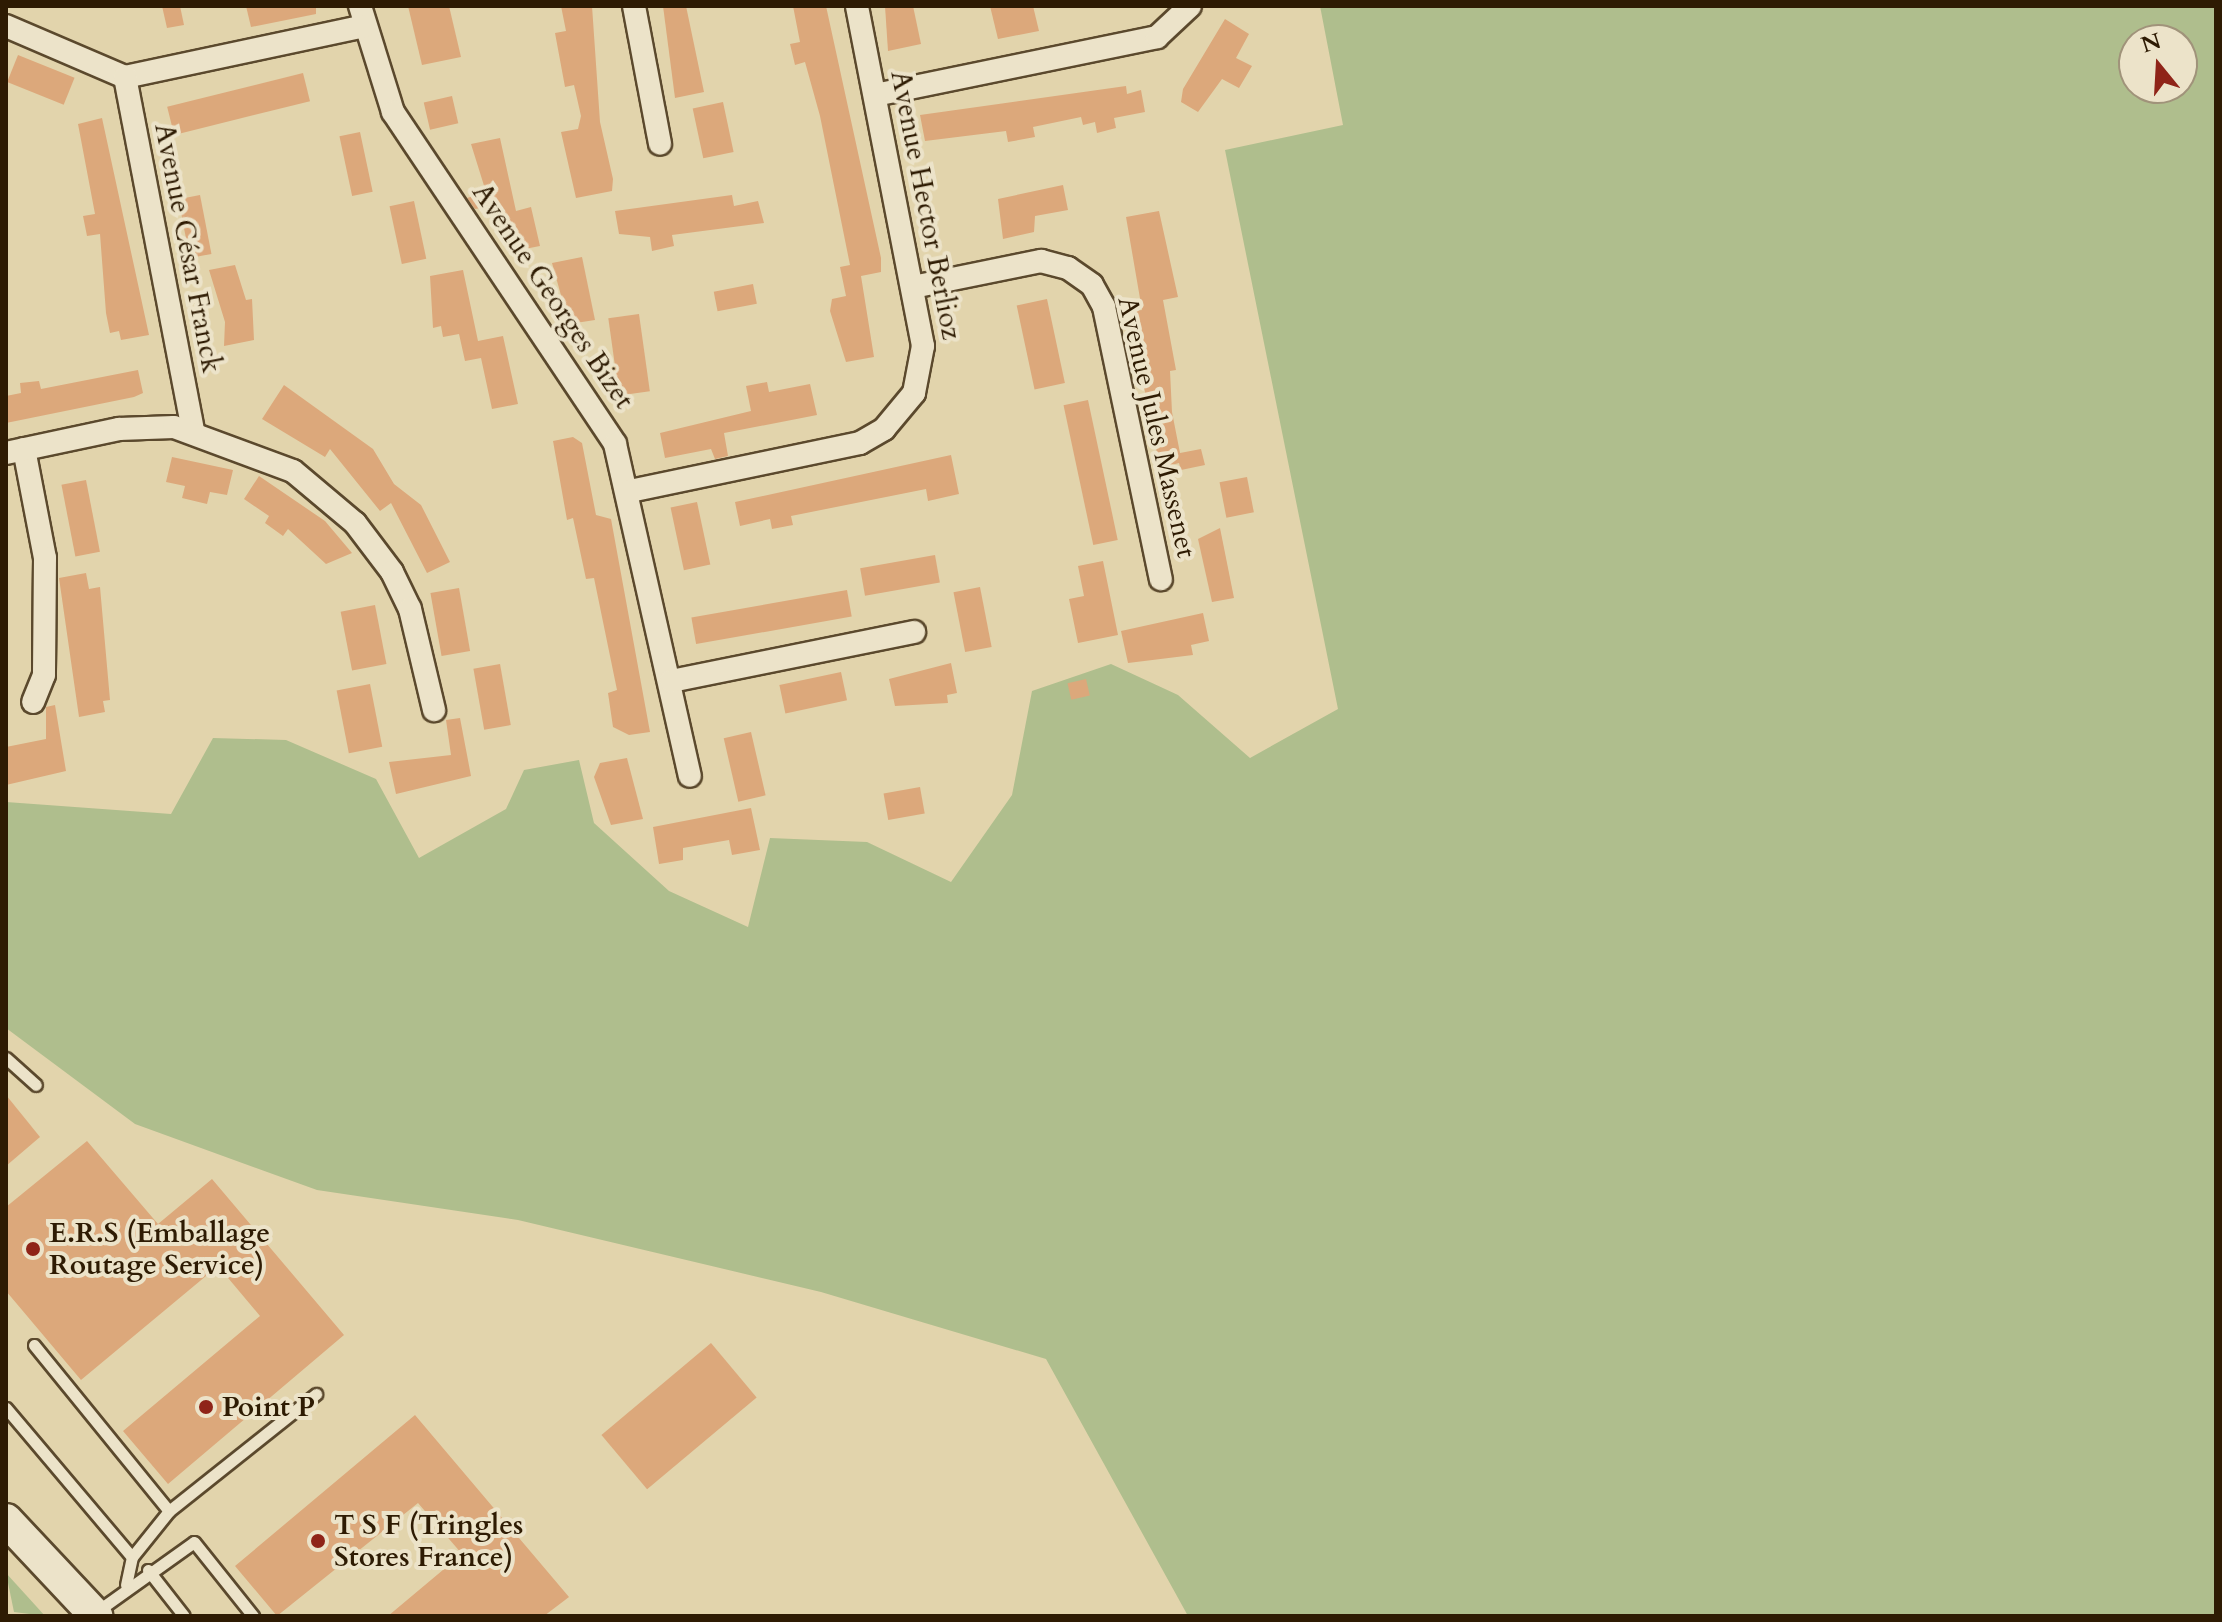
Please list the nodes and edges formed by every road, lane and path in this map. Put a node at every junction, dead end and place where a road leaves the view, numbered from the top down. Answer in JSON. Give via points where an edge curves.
{"nodes":[{"id":1,"x":634,"y":6,"type":"edge"},
{"id":2,"x":857,"y":6,"type":"edge"},
{"id":3,"x":1190,"y":6,"type":"edge"},
{"id":4,"x":362,"y":16,"type":"edge"},
{"id":5,"x":6,"y":26,"type":"edge"},
{"id":6,"x":125,"y":77,"type":"junction"},
{"id":7,"x":875,"y":95,"type":"junction"},
{"id":8,"x":660,"y":144,"type":"dead end"},
{"id":9,"x":913,"y":287,"type":"junction"},
{"id":10,"x":193,"y":430,"type":"junction"},
{"id":11,"x":15,"y":451,"type":"edge"},
{"id":12,"x":630,"y":491,"type":"junction"},
{"id":13,"x":1161,"y":579,"type":"dead end"},
{"id":14,"x":914,"y":632,"type":"dead end"},
{"id":15,"x":671,"y":681,"type":"junction"},
{"id":16,"x":33,"y":702,"type":"dead end"},
{"id":17,"x":434,"y":710,"type":"dead end"},
{"id":18,"x":690,"y":776,"type":"dead end"},
{"id":19,"x":6,"y":1058,"type":"edge"},
{"id":20,"x":36,"y":1085,"type":"dead end"},
{"id":21,"x":34,"y":1345,"type":"dead end"},
{"id":22,"x":316,"y":1394,"type":"dead end"},
{"id":23,"x":6,"y":1408,"type":"edge"},
{"id":24,"x":169,"y":1511,"type":"junction"},
{"id":25,"x":6,"y":1520,"type":"edge"},
{"id":26,"x":132,"y":1557,"type":"junction"},
{"id":27,"x":148,"y":1570,"type":"junction"},
{"id":28,"x":126,"y":1585,"type":"junction"},
{"id":29,"x":95,"y":1615,"type":"edge"},
{"id":30,"x":184,"y":1616,"type":"edge"},
{"id":31,"x":253,"y":1616,"type":"edge"}],
"edges":[{"from":1,"to":8,"type":"street"},
{"from":2,"to":7,"type":"street","name":"Avenue Hector Berlioz"},
{"from":3,"to":7,"type":"street","via":[[1157,37]]},
{"from":4,"to":6,"type":"street"},
{"from":4,"to":12,"type":"street","name":"Avenue Georges Bizet","via":[[393,112],[596,408]]},
{"from":5,"to":6,"type":"street"},
{"from":6,"to":10,"type":"street","name":"Avenue César Franck"},
{"from":7,"to":9,"type":"street","name":"Avenue Hector Berlioz"},
{"from":9,"to":12,"type":"street","name":"Avenue Hector Berlioz","via":[[923,367],[910,400],[884,429],[843,448]]},
{"from":9,"to":13,"type":"street","name":"Avenue Jules Massenet","via":[[1041,261],[1068,268],[1092,285],[1104,307]]},
{"from":10,"to":11,"type":"street","via":[[119,429]]},
{"from":10,"to":17,"type":"street","via":[[293,471],[362,531],[410,609]]},
{"from":11,"to":16,"type":"street","via":[[45,558],[45,661]]},
{"from":12,"to":15,"type":"street","name":"Avenue Georges Bizet"},
{"from":14,"to":15,"type":"street"},
{"from":15,"to":18,"type":"street","name":"Avenue Georges Bizet"},
{"from":19,"to":20,"type":"lane"},
{"from":21,"to":24,"type":"lane"},
{"from":22,"to":24,"type":"lane"},
{"from":23,"to":26,"type":"lane"},
{"from":24,"to":26,"type":"lane"},
{"from":25,"to":29,"type":"main road"},
{"from":26,"to":28,"type":"lane"},
{"from":27,"to":28,"type":"lane"},
{"from":27,"to":30,"type":"lane"},
{"from":27,"to":31,"type":"lane","via":[[194,1542]]},
{"from":28,"to":29,"type":"lane"}]}
